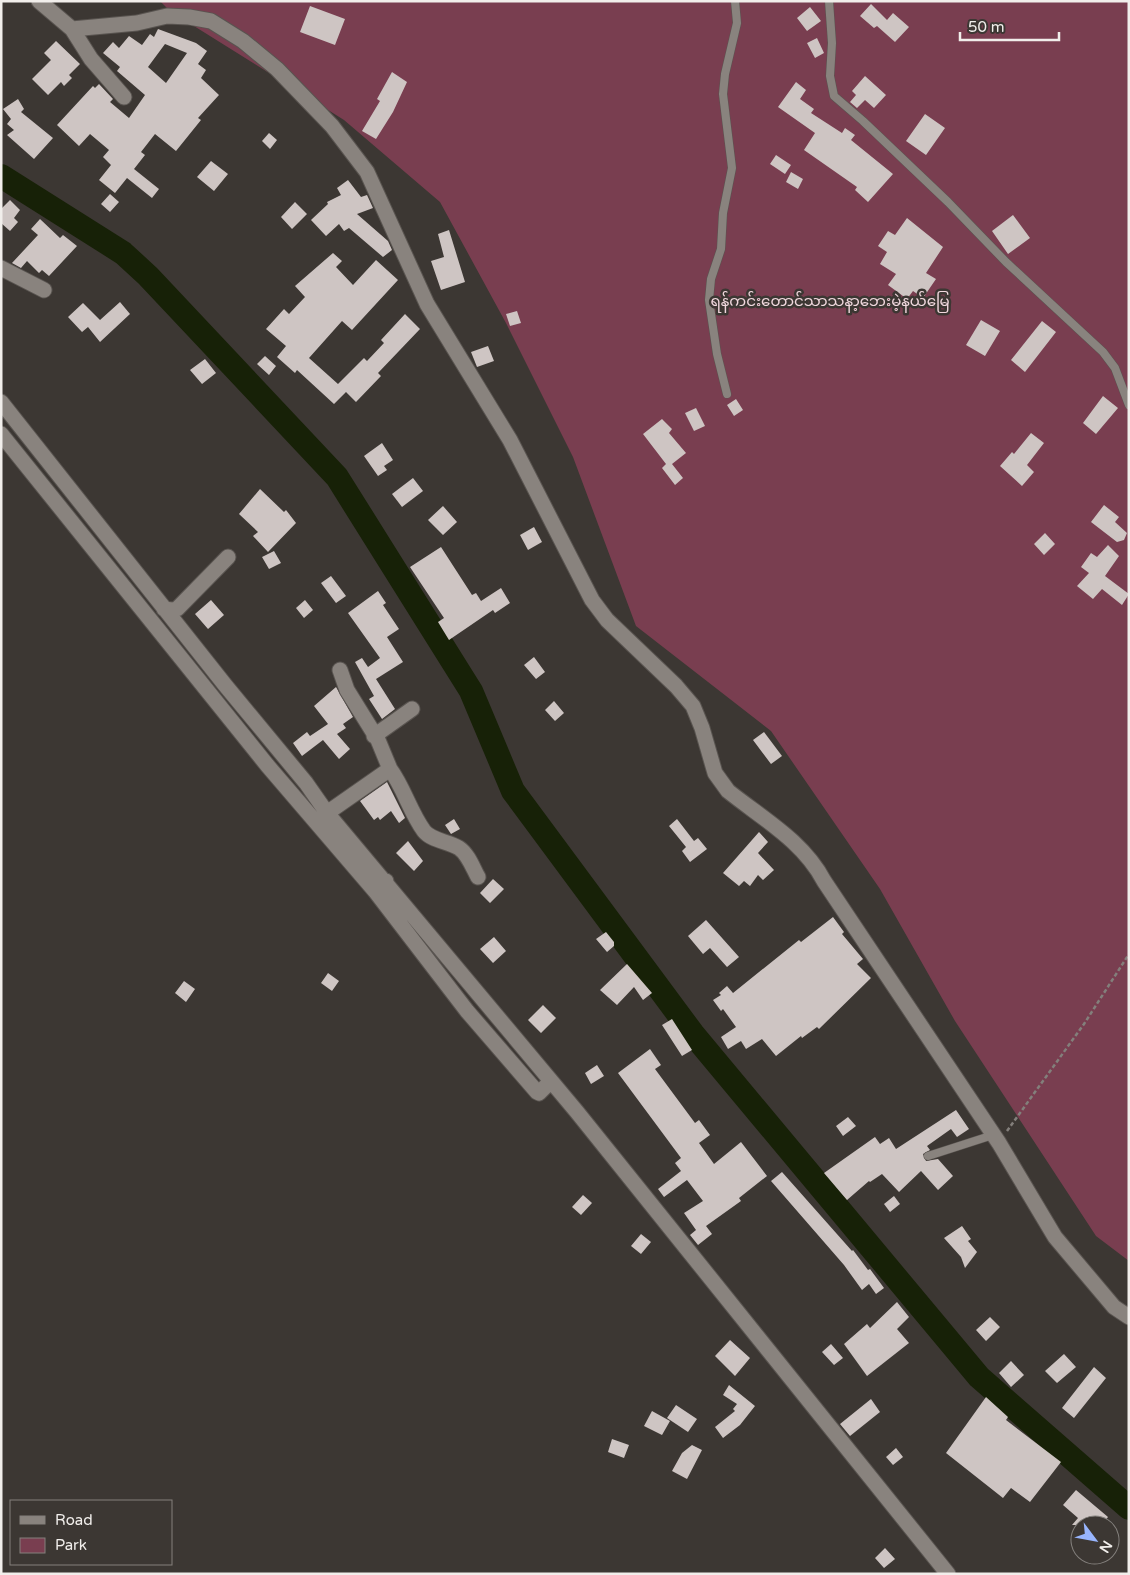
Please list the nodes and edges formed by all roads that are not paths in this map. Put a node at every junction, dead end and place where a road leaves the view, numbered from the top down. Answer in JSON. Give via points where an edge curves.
{"nodes":[{"id":1,"x":39,"y":1,"type":"edge"},
{"id":2,"x":735,"y":1,"type":"edge"},
{"id":3,"x":829,"y":1,"type":"edge"},
{"id":4,"x":72,"y":29,"type":"junction"},
{"id":5,"x":124,"y":97,"type":"dead end"},
{"id":6,"x":1,"y":268,"type":"edge"},
{"id":7,"x":44,"y":290,"type":"dead end"},
{"id":8,"x":727,"y":394,"type":"dead end"},
{"id":9,"x":1,"y":402,"type":"edge"},
{"id":10,"x":1129,"y":405,"type":"edge"},
{"id":11,"x":1,"y":434,"type":"edge"},
{"id":12,"x":228,"y":557,"type":"dead end"},
{"id":13,"x":164,"y":608,"type":"junction"},
{"id":14,"x":340,"y":670,"type":"dead end"},
{"id":15,"x":412,"y":709,"type":"dead end"},
{"id":16,"x":374,"y":736,"type":"junction"},
{"id":17,"x":390,"y":769,"type":"junction"},
{"id":18,"x":307,"y":798,"type":"junction"},
{"id":19,"x":327,"y":813,"type":"junction"},
{"id":20,"x":478,"y":877,"type":"dead end"},
{"id":21,"x":381,"y":886,"type":"junction"},
{"id":22,"x":996,"y":1139,"type":"junction"},
{"id":23,"x":928,"y":1156,"type":"dead end"},
{"id":24,"x":1129,"y":1317,"type":"edge"},
{"id":25,"x":948,"y":1574,"type":"edge"}],
"edges":[{"from":1,"to":4,"type":"street"},
{"from":2,"to":8,"type":"lane","via":[[736,23],[723,94],[732,168],[723,213],[721,249],[711,279],[709,300]]},
{"from":3,"to":10,"type":"lane","via":[[830,76],[834,96],[1103,352],[1115,368]]},
{"from":4,"to":5,"type":"street","via":[[91,59]]},
{"from":4,"to":22,"type":"street","via":[[137,23],[167,16],[211,21],[237,36],[277,69],[345,142],[374,186],[427,304],[510,440],[600,613],[693,706],[719,782],[794,841],[811,859]]},
{"from":6,"to":7,"type":"street"},
{"from":9,"to":13,"type":"street"},
{"from":11,"to":18,"type":"street","via":[[266,766]]},
{"from":12,"to":13,"type":"street","via":[[177,609]]},
{"from":13,"to":18,"type":"street"},
{"from":14,"to":16,"type":"street","via":[[347,690]]},
{"from":15,"to":16,"type":"street"},
{"from":16,"to":17,"type":"street"},
{"from":17,"to":19,"type":"street"},
{"from":17,"to":20,"type":"street","via":[[399,780],[424,831],[462,851]]},
{"from":18,"to":19,"type":"street"},
{"from":18,"to":21,"type":"street"},
{"from":19,"to":21,"type":"street"},
{"from":21,"to":25,"type":"street"},
{"from":22,"to":23,"type":"lane"},
{"from":22,"to":24,"type":"street","via":[[1055,1237],[1114,1307]]}]}
